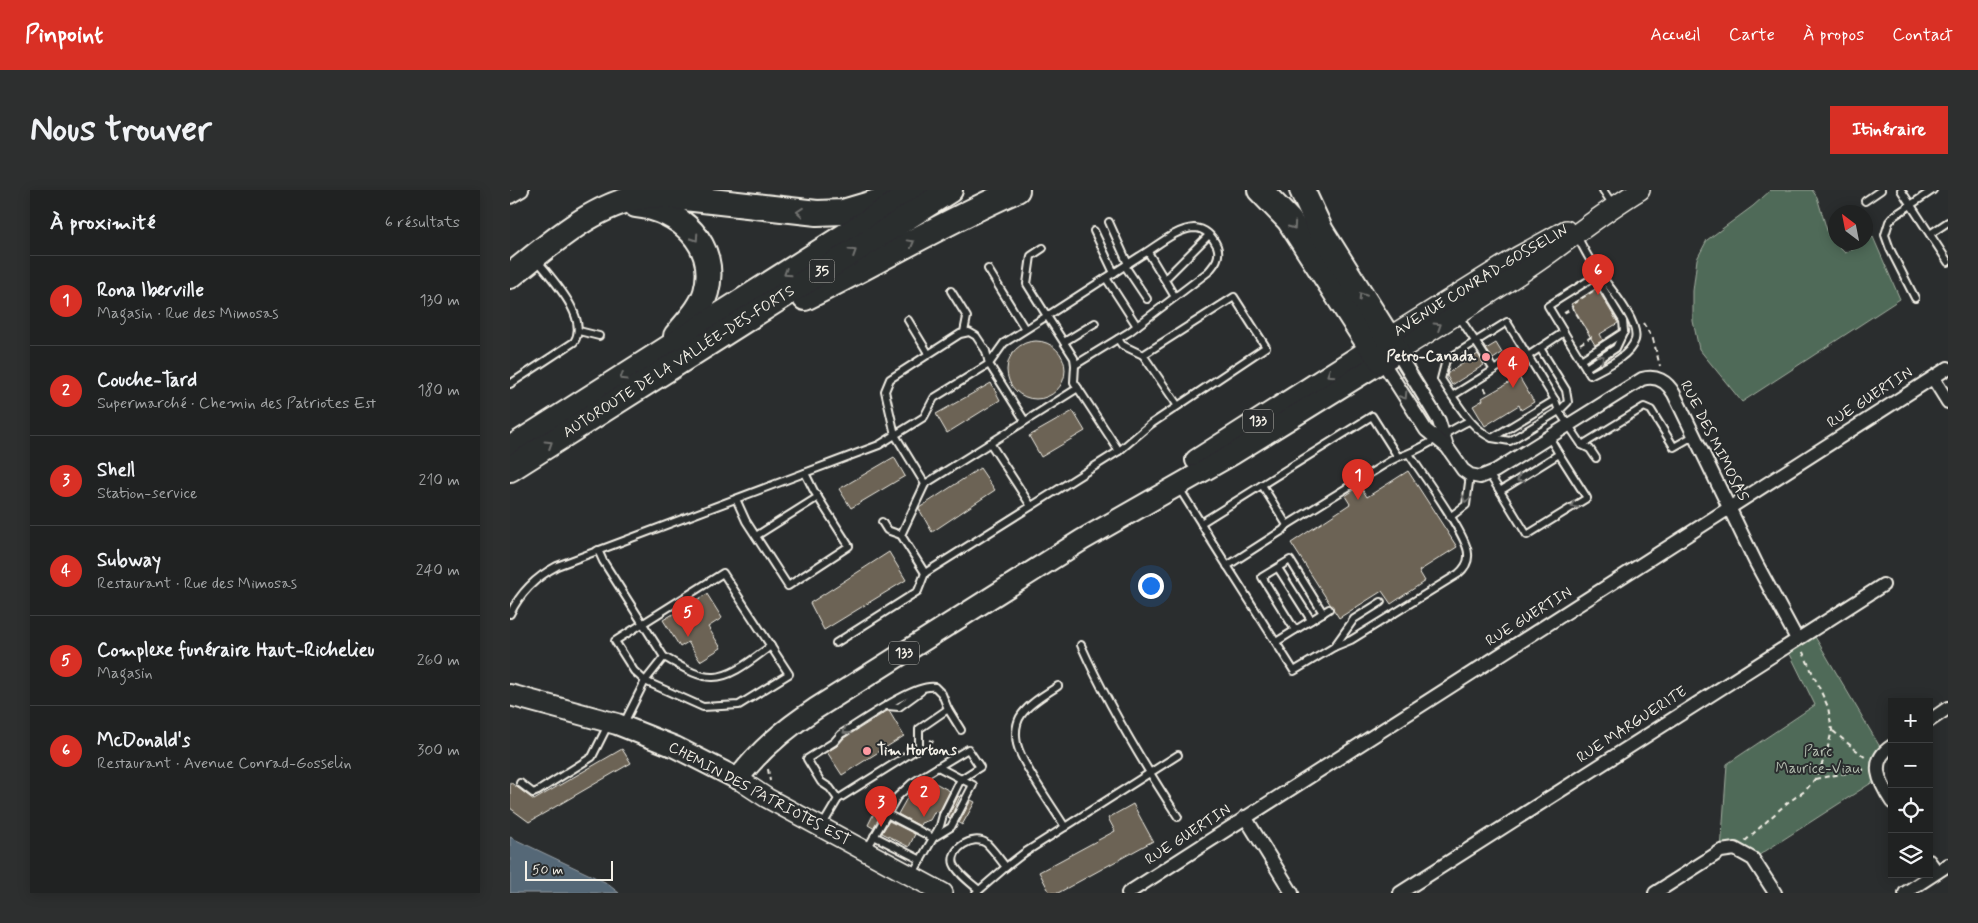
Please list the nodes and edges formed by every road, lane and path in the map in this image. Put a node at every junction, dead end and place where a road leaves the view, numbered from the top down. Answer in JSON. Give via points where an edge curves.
{"nodes":[{"id":1,"x":522,"y":190,"type":"edge"},
{"id":2,"x":915,"y":190,"type":"edge"},
{"id":3,"x":950,"y":190,"type":"edge"},
{"id":4,"x":1017,"y":190,"type":"edge"},
{"id":5,"x":1260,"y":190,"type":"edge"},
{"id":6,"x":1302,"y":190,"type":"edge"},
{"id":7,"x":1603,"y":190,"type":"edge"},
{"id":8,"x":1640,"y":190,"type":"edge"},
{"id":9,"x":1881,"y":190,"type":"edge"},
{"id":10,"x":1901,"y":190,"type":"edge"},
{"id":11,"x":1933,"y":190,"type":"edge"},
{"id":12,"x":510,"y":197,"type":"edge"},
{"id":13,"x":1865,"y":201,"type":"dead end"},
{"id":14,"x":1910,"y":204,"type":"junction"},
{"id":15,"x":617,"y":205,"type":"junction"},
{"id":16,"x":1610,"y":208,"type":"junction"},
{"id":17,"x":1109,"y":222,"type":"dead end"},
{"id":18,"x":1948,"y":222,"type":"edge"},
{"id":19,"x":1094,"y":231,"type":"dead end"},
{"id":20,"x":1574,"y":231,"type":"junction"},
{"id":21,"x":1930,"y":234,"type":"junction"},
{"id":22,"x":1210,"y":235,"type":"junction"},
{"id":23,"x":1043,"y":248,"type":"dead end"},
{"id":24,"x":1148,"y":252,"type":"junction"},
{"id":25,"x":534,"y":257,"type":"junction"},
{"id":26,"x":1948,"y":262,"type":"edge"},
{"id":27,"x":1127,"y":265,"type":"junction"},
{"id":28,"x":988,"y":269,"type":"dead end"},
{"id":29,"x":1114,"y":274,"type":"junction"},
{"id":30,"x":1599,"y":274,"type":"junction"},
{"id":31,"x":510,"y":276,"type":"edge"},
{"id":32,"x":1106,"y":278,"type":"junction"},
{"id":33,"x":1164,"y":279,"type":"junction"},
{"id":34,"x":1598,"y":288,"type":"dead end"},
{"id":35,"x":951,"y":291,"type":"dead end"},
{"id":36,"x":1175,"y":297,"type":"junction"},
{"id":37,"x":1915,"y":298,"type":"dead end"},
{"id":38,"x":1147,"y":299,"type":"dead end"},
{"id":39,"x":1458,"y":314,"type":"junction"},
{"id":40,"x":1047,"y":316,"type":"junction"},
{"id":41,"x":908,"y":320,"type":"dead end"},
{"id":42,"x":1095,"y":322,"type":"dead end"},
{"id":43,"x":1137,"y":326,"type":"junction"},
{"id":44,"x":1025,"y":329,"type":"junction"},
{"id":45,"x":579,"y":331,"type":"junction"},
{"id":46,"x":1624,"y":331,"type":"junction"},
{"id":47,"x":964,"y":332,"type":"junction"},
{"id":48,"x":1564,"y":332,"type":"junction"},
{"id":49,"x":600,"y":336,"type":"dead end"},
{"id":50,"x":1118,"y":339,"type":"junction"},
{"id":51,"x":1064,"y":342,"type":"junction"},
{"id":52,"x":1476,"y":342,"type":"junction"},
{"id":53,"x":1540,"y":348,"type":"junction"},
{"id":54,"x":1574,"y":348,"type":"junction"},
{"id":55,"x":1385,"y":349,"type":"junction"},
{"id":56,"x":664,"y":351,"type":"junction"},
{"id":57,"x":693,"y":353,"type":"junction"},
{"id":58,"x":928,"y":353,"type":"junction"},
{"id":59,"x":1143,"y":355,"type":"junction"},
{"id":60,"x":1528,"y":356,"type":"junction"},
{"id":61,"x":1581,"y":360,"type":"junction"},
{"id":62,"x":989,"y":364,"type":"junction"},
{"id":63,"x":1075,"y":365,"type":"junction"},
{"id":64,"x":1586,"y":368,"type":"junction"},
{"id":65,"x":1948,"y":368,"type":"edge"},
{"id":66,"x":1494,"y":370,"type":"junction"},
{"id":67,"x":1933,"y":378,"type":"junction"},
{"id":68,"x":510,"y":384,"type":"edge"},
{"id":69,"x":1078,"y":388,"type":"junction"},
{"id":70,"x":1452,"y":396,"type":"junction"},
{"id":71,"x":1555,"y":400,"type":"junction"},
{"id":72,"x":1948,"y":402,"type":"edge"},
{"id":73,"x":1178,"y":406,"type":"junction"},
{"id":74,"x":1559,"y":411,"type":"junction"},
{"id":75,"x":1026,"y":421,"type":"junction"},
{"id":76,"x":1469,"y":421,"type":"junction"},
{"id":77,"x":1568,"y":425,"type":"junction"},
{"id":78,"x":895,"y":435,"type":"junction"},
{"id":79,"x":1695,"y":435,"type":"junction"},
{"id":80,"x":1439,"y":436,"type":"junction"},
{"id":81,"x":1549,"y":437,"type":"junction"},
{"id":82,"x":1492,"y":438,"type":"junction"},
{"id":83,"x":990,"y":443,"type":"junction"},
{"id":84,"x":1582,"y":445,"type":"junction"},
{"id":85,"x":510,"y":449,"type":"edge"},
{"id":86,"x":1119,"y":451,"type":"junction"},
{"id":87,"x":1409,"y":454,"type":"junction"},
{"id":88,"x":1559,"y":454,"type":"junction"},
{"id":89,"x":1398,"y":457,"type":"junction"},
{"id":90,"x":1596,"y":458,"type":"dead end"},
{"id":91,"x":510,"y":469,"type":"edge"},
{"id":92,"x":805,"y":473,"type":"junction"},
{"id":93,"x":1489,"y":474,"type":"junction"},
{"id":94,"x":1470,"y":475,"type":"junction"},
{"id":95,"x":925,"y":484,"type":"junction"},
{"id":96,"x":1177,"y":485,"type":"junction"},
{"id":97,"x":1262,"y":485,"type":"junction"},
{"id":98,"x":1500,"y":491,"type":"junction"},
{"id":99,"x":818,"y":497,"type":"junction"},
{"id":100,"x":736,"y":499,"type":"junction"},
{"id":101,"x":1031,"y":506,"type":"junction"},
{"id":102,"x":1730,"y":508,"type":"junction"},
{"id":103,"x":1450,"y":517,"type":"junction"},
{"id":104,"x":882,"y":522,"type":"dead end"},
{"id":105,"x":1201,"y":523,"type":"junction"},
{"id":106,"x":1287,"y":525,"type":"junction"},
{"id":107,"x":901,"y":535,"type":"junction"},
{"id":108,"x":756,"y":536,"type":"junction"},
{"id":109,"x":1082,"y":540,"type":"junction"},
{"id":110,"x":598,"y":550,"type":"junction"},
{"id":111,"x":1227,"y":566,"type":"junction"},
{"id":112,"x":1278,"y":568,"type":"junction"},
{"id":113,"x":925,"y":572,"type":"junction"},
{"id":114,"x":1883,"y":585,"type":"dead end"},
{"id":115,"x":1381,"y":602,"type":"dead end"},
{"id":116,"x":510,"y":614,"type":"edge"},
{"id":117,"x":1311,"y":620,"type":"junction"},
{"id":118,"x":643,"y":624,"type":"junction"},
{"id":119,"x":1295,"y":630,"type":"junction"},
{"id":120,"x":1797,"y":639,"type":"junction"},
{"id":121,"x":1276,"y":642,"type":"junction"},
{"id":122,"x":836,"y":643,"type":"dead end"},
{"id":123,"x":1081,"y":645,"type":"dead end"},
{"id":124,"x":771,"y":646,"type":"junction"},
{"id":125,"x":1334,"y":647,"type":"junction"},
{"id":126,"x":664,"y":657,"type":"junction"},
{"id":127,"x":645,"y":681,"type":"junction"},
{"id":128,"x":1058,"y":686,"type":"dead end"},
{"id":129,"x":510,"y":695,"type":"edge"},
{"id":130,"x":1948,"y":708,"type":"edge"},
{"id":131,"x":948,"y":709,"type":"junction"},
{"id":132,"x":1933,"y":718,"type":"edge"},
{"id":133,"x":616,"y":724,"type":"junction"},
{"id":134,"x":961,"y":730,"type":"dead end"},
{"id":135,"x":1832,"y":730,"type":"junction"},
{"id":136,"x":929,"y":740,"type":"dead end"},
{"id":137,"x":936,"y":742,"type":"dead end"},
{"id":138,"x":1888,"y":749,"type":"edge"},
{"id":139,"x":1178,"y":755,"type":"dead end"},
{"id":140,"x":938,"y":767,"type":"junction"},
{"id":141,"x":1877,"y":767,"type":"junction"},
{"id":142,"x":1149,"y":774,"type":"junction"},
{"id":143,"x":738,"y":779,"type":"junction"},
{"id":144,"x":1814,"y":779,"type":"junction"},
{"id":145,"x":961,"y":780,"type":"junction"},
{"id":146,"x":520,"y":783,"type":"dead end"},
{"id":147,"x":1888,"y":796,"type":"edge"},
{"id":148,"x":838,"y":799,"type":"junction"},
{"id":149,"x":887,"y":814,"type":"junction"},
{"id":150,"x":1178,"y":817,"type":"dead end"},
{"id":151,"x":1245,"y":817,"type":"junction"},
{"id":152,"x":1065,"y":827,"type":"junction"},
{"id":153,"x":821,"y":828,"type":"junction"},
{"id":154,"x":933,"y":838,"type":"junction"},
{"id":155,"x":870,"y":844,"type":"junction"},
{"id":156,"x":1735,"y":850,"type":"junction"},
{"id":157,"x":1948,"y":865,"type":"edge"},
{"id":158,"x":1933,"y":866,"type":"edge"},
{"id":159,"x":1006,"y":867,"type":"junction"},
{"id":160,"x":916,"y":868,"type":"junction"},
{"id":161,"x":1937,"y":872,"type":"junction"},
{"id":162,"x":977,"y":891,"type":"edge"},
{"id":163,"x":943,"y":893,"type":"edge"},
{"id":164,"x":1128,"y":893,"type":"edge"},
{"id":165,"x":1292,"y":893,"type":"edge"},
{"id":166,"x":1400,"y":893,"type":"edge"},
{"id":167,"x":1655,"y":893,"type":"edge"},
{"id":168,"x":1776,"y":893,"type":"edge"},
{"id":169,"x":1905,"y":893,"type":"edge"}],
"edges":[{"from":1,"to":12,"type":"street"},
{"from":2,"to":15,"type":"highway","one_way":true,"via":[[836,213],[658,195],[639,197]]},
{"from":2,"to":56,"type":"highway","name":"AUTOROUTE DE LA VALLÉE-DES-FORTS","number":"35","one_way":true},
{"from":57,"to":3,"type":"highway","name":"AUTOROUTE DE LA VALLÉE-DES-FORTS","number":"35","one_way":true},
{"from":57,"to":4,"type":"highway","one_way":true},
{"from":5,"to":55,"type":"highway","one_way":true,"via":[[1289,220]]},
{"from":55,"to":6,"type":"highway","one_way":true},
{"from":7,"to":16,"type":"lane"},
{"from":8,"to":16,"type":"street","name":"AVENUE CONRAD-GOSSELIN"},
{"from":9,"to":13,"type":"lane"},
{"from":10,"to":14,"type":"lane"},
{"from":11,"to":14,"type":"lane"},
{"from":14,"to":21,"type":"lane"},
{"from":14,"to":37,"type":"lane","via":[[1889,222],[1885,235]]},
{"from":15,"to":25,"type":"highway","via":[[584,220]]},
{"from":15,"to":56,"type":"highway","one_way":true,"via":[[648,206],[675,217],[689,229],[704,254],[708,274],[702,300]]},
{"from":16,"to":20,"type":"street","name":"AVENUE CONRAD-GOSSELIN"},
{"from":17,"to":27,"type":"lane"},
{"from":18,"to":21,"type":"lane"},
{"from":19,"to":29,"type":"lane"},
{"from":20,"to":30,"type":"lane"},
{"from":20,"to":39,"type":"street","name":"AVENUE CONRAD-GOSSELIN"},
{"from":20,"to":55,"type":"street","name":"AVENUE CONRAD-GOSSELIN","via":[[1517,257]]},
{"from":21,"to":26,"type":"lane"},
{"from":22,"to":24,"type":"lane","via":[[1195,228],[1187,230]]},
{"from":22,"to":33,"type":"lane"},
{"from":22,"to":36,"type":"lane","via":[[1218,248],[1216,262]]},
{"from":23,"to":40,"type":"lane","via":[[1031,256],[1027,284]]},
{"from":24,"to":27,"type":"lane"},
{"from":24,"to":33,"type":"lane"},
{"from":25,"to":31,"type":"highway"},
{"from":25,"to":45,"type":"lane","via":[[576,314]]},
{"from":27,"to":29,"type":"lane"},
{"from":27,"to":38,"type":"lane"},
{"from":28,"to":44,"type":"lane"},
{"from":29,"to":32,"type":"lane"},
{"from":30,"to":46,"type":"lane","via":[[1601,285],[1623,321]]},
{"from":30,"to":48,"type":"lane","via":[[1548,306]]},
{"from":30,"to":64,"type":"lane","via":[[1632,321],[1636,335],[1620,358],[1590,375]]},
{"from":32,"to":40,"type":"lane"},
{"from":32,"to":43,"type":"lane"},
{"from":33,"to":36,"type":"lane"},
{"from":34,"to":54,"type":"path","via":[[1571,304],[1591,337]]},
{"from":35,"to":47,"type":"lane","via":[[967,317]]},
{"from":36,"to":43,"type":"lane"},
{"from":39,"to":52,"type":"lane"},
{"from":55,"to":39,"type":"street","name":"AVENUE CONRAD-GOSSELIN","one_way":true},
{"from":40,"to":44,"type":"lane"},
{"from":40,"to":51,"type":"lane"},
{"from":41,"to":58,"type":"lane"},
{"from":42,"to":51,"type":"lane"},
{"from":43,"to":50,"type":"lane"},
{"from":44,"to":62,"type":"lane","via":[[1004,342]]},
{"from":45,"to":49,"type":"lane"},
{"from":45,"to":68,"type":"lane","via":[[574,342]]},
{"from":46,"to":61,"type":"lane"},
{"from":64,"to":46,"type":"lane","one_way":true,"via":[[1616,348]]},
{"from":47,"to":58,"type":"lane"},
{"from":47,"to":62,"type":"lane","via":[[976,336],[986,351]]},
{"from":48,"to":53,"type":"lane"},
{"from":48,"to":54,"type":"lane"},
{"from":50,"to":59,"type":"lane","via":[[1122,345]]},
{"from":50,"to":63,"type":"lane"},
{"from":51,"to":63,"type":"lane"},
{"from":52,"to":60,"type":"lane","via":[[1507,322]]},
{"from":52,"to":66,"type":"lane"},
{"from":52,"to":70,"type":"lane","via":[[1446,360],[1441,379]]},
{"from":53,"to":60,"type":"lane"},
{"from":53,"to":74,"type":"lane","via":[[1567,393],[1568,402]]},
{"from":54,"to":61,"type":"lane"},
{"from":55,"to":80,"type":"street","via":[[1440,421]]},
{"from":55,"to":96,"type":"main road","name":"AVENUE CONRAD-GOSSELIN","number":"133","via":[[1233,454]]},
{"from":55,"to":109,"type":"main road","name":"AVENUE CONRAD-GOSSELIN","number":"133","one_way":true,"via":[[1152,490]]},
{"from":56,"to":85,"type":"highway","name":"AUTOROUTE DE LA VALLÉE-DES-FORTS","number":"35","one_way":true},
{"from":91,"to":57,"type":"highway","name":"AUTOROUTE DE LA VALLÉE-DES-FORTS","number":"35","one_way":true},
{"from":58,"to":78,"type":"lane","via":[[898,372],[886,384]]},
{"from":59,"to":73,"type":"lane"},
{"from":59,"to":73,"type":"lane","via":[[1234,297],[1266,347]]},
{"from":60,"to":66,"type":"lane","via":[[1513,358]]},
{"from":60,"to":71,"type":"lane"},
{"from":61,"to":64,"type":"lane"},
{"from":62,"to":75,"type":"lane"},
{"from":62,"to":78,"type":"lane","via":[[934,398],[924,417]]},
{"from":63,"to":69,"type":"lane","via":[[1073,376]]},
{"from":65,"to":67,"type":"street","name":"RUE GUERTIN"},
{"from":66,"to":70,"type":"lane"},
{"from":67,"to":72,"type":"street"},
{"from":67,"to":102,"type":"street","name":"RUE GUERTIN"},
{"from":69,"to":75,"type":"lane"},
{"from":69,"to":86,"type":"lane"},
{"from":70,"to":76,"type":"lane"},
{"from":71,"to":74,"type":"lane"},
{"from":71,"to":82,"type":"lane"},
{"from":73,"to":86,"type":"lane"},
{"from":74,"to":77,"type":"lane"},
{"from":74,"to":82,"type":"lane","via":[[1510,440]]},
{"from":75,"to":83,"type":"lane"},
{"from":76,"to":80,"type":"lane"},
{"from":76,"to":82,"type":"lane"},
{"from":77,"to":79,"type":"street","name":"RUE DES MIMOSAS","via":[[1639,381],[1654,378],[1671,388]]},
{"from":77,"to":81,"type":"street","name":"RUE DES MIMOSAS"},
{"from":77,"to":84,"type":"lane"},
{"from":78,"to":92,"type":"lane","via":[[879,445]]},
{"from":78,"to":95,"type":"lane"},
{"from":79,"to":84,"type":"lane","via":[[1674,447],[1651,410],[1644,408]]},
{"from":79,"to":102,"type":"street","name":"RUE DES MIMOSAS"},
{"from":80,"to":87,"type":"lane"},
{"from":80,"to":94,"type":"street","via":[[1462,470]]},
{"from":81,"to":88,"type":"lane"},
{"from":81,"to":93,"type":"street","name":"RUE DES MIMOSAS"},
{"from":83,"to":95,"type":"lane"},
{"from":83,"to":101,"type":"lane"},
{"from":84,"to":90,"type":"lane","via":[[1590,449]]},
{"from":86,"to":101,"type":"lane"},
{"from":87,"to":89,"type":"lane"},
{"from":87,"to":103,"type":"lane"},
{"from":88,"to":98,"type":"lane","one_way":true},
{"from":88,"to":98,"type":"lane","one_way":true,"via":[[1587,498],[1527,535]]},
{"from":89,"to":97,"type":"lane","via":[[1372,416]]},
{"from":89,"to":106,"type":"lane"},
{"from":92,"to":99,"type":"lane"},
{"from":92,"to":100,"type":"lane"},
{"from":93,"to":94,"type":"street","name":"RUE DES MIMOSAS","via":[[1480,477]]},
{"from":93,"to":98,"type":"lane"},
{"from":94,"to":103,"type":"lane","one_way":true,"via":[[1466,505]]},
{"from":95,"to":107,"type":"lane"},
{"from":96,"to":105,"type":"lane"},
{"from":96,"to":109,"type":"main road","name":"AVENUE CONRAD-GOSSELIN","number":"133"},
{"from":97,"to":105,"type":"lane"},
{"from":97,"to":106,"type":"lane"},
{"from":99,"to":108,"type":"lane"},
{"from":99,"to":108,"type":"lane","via":[[849,546],[788,586]]},
{"from":100,"to":108,"type":"lane"},
{"from":100,"to":110,"type":"lane"},
{"from":101,"to":113,"type":"lane"},
{"from":102,"to":120,"type":"street","name":"RUE DES MIMOSAS"},
{"from":102,"to":151,"type":"street","name":"RUE GUERTIN"},
{"from":103,"to":125,"type":"lane","via":[[1468,548],[1468,560],[1463,570],[1352,640]]},
{"from":104,"to":107,"type":"lane","via":[[887,530]]},
{"from":105,"to":111,"type":"lane"},
{"from":106,"to":111,"type":"lane"},
{"from":107,"to":113,"type":"lane"},
{"from":109,"to":143,"type":"main road","name":"AVENUE CONRAD-GOSSELIN","number":"133","via":[[801,718],[763,748]]},
{"from":110,"to":116,"type":"lane","via":[[543,574],[521,596]]},
{"from":110,"to":118,"type":"lane"},
{"from":111,"to":121,"type":"lane"},
{"from":112,"to":117,"type":"lane"},
{"from":112,"to":117,"type":"lane","via":[[1290,560],[1326,611]]},
{"from":112,"to":119,"type":"lane","via":[[1262,577]]},
{"from":113,"to":122,"type":"lane","via":[[918,591]]},
{"from":114,"to":120,"type":"street","name":"RUE MARGUERITE"},
{"from":115,"to":125,"type":"lane","via":[[1354,619]]},
{"from":117,"to":119,"type":"lane"},
{"from":118,"to":124,"type":"lane","via":[[723,573]]},
{"from":118,"to":126,"type":"lane"},
{"from":118,"to":127,"type":"lane","via":[[615,641],[634,671]]},
{"from":119,"to":121,"type":"lane"},
{"from":120,"to":135,"type":"path","via":[[1828,707]]},
{"from":120,"to":166,"type":"street","name":"RUE MARGUERITE"},
{"from":121,"to":125,"type":"lane","via":[[1294,671]]},
{"from":123,"to":142,"type":"lane"},
{"from":124,"to":126,"type":"lane","via":[[727,673],[712,677]]},
{"from":124,"to":127,"type":"lane","via":[[789,674],[740,705],[703,707]]},
{"from":126,"to":127,"type":"lane"},
{"from":127,"to":133,"type":"lane"},
{"from":128,"to":152,"type":"lane","via":[[1020,716],[1016,738],[1027,765]]},
{"from":129,"to":133,"type":"main road","name":"CHEMIN DES PATRIOTES EST"},
{"from":130,"to":132,"type":"street"},
{"from":131,"to":134,"type":"lane"},
{"from":131,"to":148,"type":"lane","via":[[919,729],[919,748]]},
{"from":131,"to":148,"type":"lane","one_way":true,"via":[[939,690],[931,686],[904,695],[807,759],[821,782]]},
{"from":133,"to":143,"type":"main road","name":"CHEMIN DES PATRIOTES EST","via":[[675,747]]},
{"from":133,"to":146,"type":"lane","via":[[584,763],[533,793]]},
{"from":135,"to":141,"type":"path"},
{"from":135,"to":144,"type":"path","via":[[1826,754]]},
{"from":136,"to":137,"type":"path"},
{"from":138,"to":141,"type":"street","via":[[1883,752]]},
{"from":139,"to":142,"type":"lane"},
{"from":140,"to":145,"type":"lane"},
{"from":140,"to":145,"type":"lane","via":[[968,749],[980,767]]},
{"from":140,"to":149,"type":"lane","via":[[904,790]]},
{"from":141,"to":144,"type":"path"},
{"from":141,"to":147,"type":"street","via":[[1881,785]]},
{"from":142,"to":150,"type":"lane"},
{"from":142,"to":152,"type":"lane"},
{"from":143,"to":153,"type":"street","name":"CHEMIN DES PATRIOTES EST","via":[[760,795]]},
{"from":144,"to":156,"type":"path","via":[[1805,791]]},
{"from":145,"to":154,"type":"lane"},
{"from":145,"to":154,"type":"lane","via":[[973,785],[950,827]]},
{"from":148,"to":153,"type":"lane"},
{"from":149,"to":154,"type":"lane"},
{"from":149,"to":155,"type":"lane"},
{"from":151,"to":164,"type":"street","name":"RUE GUERTIN"},
{"from":151,"to":165,"type":"street"},
{"from":152,"to":159,"type":"lane"},
{"from":153,"to":155,"type":"street","name":"CHEMIN DES PATRIOTES EST"},
{"from":154,"to":160,"type":"lane"},
{"from":155,"to":160,"type":"street","name":"CHEMIN DES PATRIOTES EST"},
{"from":156,"to":167,"type":"street","via":[[1721,851]]},
{"from":156,"to":168,"type":"street","via":[[1753,859]]},
{"from":157,"to":161,"type":"street"},
{"from":158,"to":161,"type":"street"},
{"from":159,"to":162,"type":"lane"},
{"from":159,"to":162,"type":"lane","via":[[985,842],[971,840],[964,844],[955,853],[954,865]]},
{"from":160,"to":163,"type":"street","name":"CHEMIN DES PATRIOTES EST"},
{"from":161,"to":169,"type":"street"}]}
